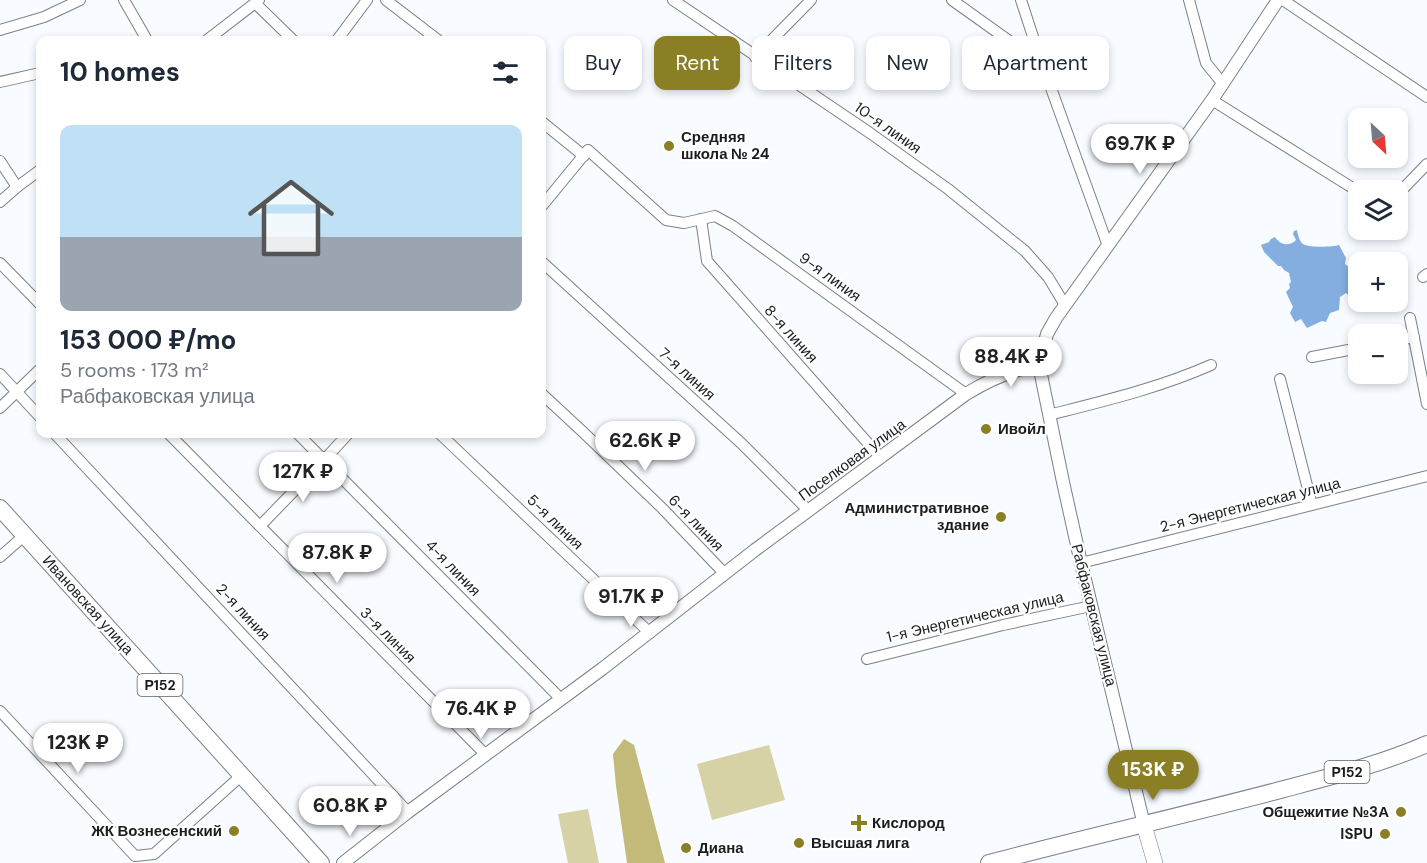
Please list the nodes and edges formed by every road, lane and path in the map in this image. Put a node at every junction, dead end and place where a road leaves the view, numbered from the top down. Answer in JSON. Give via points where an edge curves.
{"nodes":[{"id":1,"x":80,"y":0,"type":"edge"},
{"id":2,"x":124,"y":0,"type":"edge"},
{"id":3,"x":367,"y":0,"type":"edge"},
{"id":4,"x":387,"y":0,"type":"edge"},
{"id":5,"x":673,"y":0,"type":"edge"},
{"id":6,"x":811,"y":0,"type":"edge"},
{"id":7,"x":952,"y":0,"type":"edge"},
{"id":8,"x":1021,"y":0,"type":"edge"},
{"id":9,"x":1189,"y":0,"type":"edge"},
{"id":10,"x":1278,"y":0,"type":"edge"},
{"id":11,"x":1283,"y":0,"type":"edge"},
{"id":12,"x":257,"y":2,"type":"edge"},
{"id":13,"x":0,"y":30,"type":"edge"},
{"id":14,"x":145,"y":36,"type":"edge"},
{"id":15,"x":212,"y":36,"type":"edge"},
{"id":16,"x":289,"y":36,"type":"edge"},
{"id":17,"x":340,"y":36,"type":"edge"},
{"id":18,"x":433,"y":36,"type":"edge"},
{"id":19,"x":776,"y":36,"type":"edge"},
{"id":20,"x":1002,"y":36,"type":"edge"},
{"id":21,"x":1033,"y":36,"type":"edge"},
{"id":22,"x":752,"y":55,"type":"edge"},
{"id":23,"x":36,"y":74,"type":"edge"},
{"id":24,"x":0,"y":82,"type":"edge"},
{"id":25,"x":1223,"y":84,"type":"junction"},
{"id":26,"x":805,"y":90,"type":"edge"},
{"id":27,"x":1052,"y":90,"type":"edge"},
{"id":28,"x":1427,"y":98,"type":"edge"},
{"id":29,"x":1212,"y":100,"type":"junction"},
{"id":30,"x":546,"y":125,"type":"edge"},
{"id":31,"x":586,"y":153,"type":"junction"},
{"id":32,"x":0,"y":161,"type":"edge"},
{"id":33,"x":1427,"y":164,"type":"edge"},
{"id":34,"x":36,"y":173,"type":"edge"},
{"id":35,"x":1408,"y":184,"type":"edge"},
{"id":36,"x":1348,"y":185,"type":"edge"},
{"id":37,"x":17,"y":187,"type":"junction"},
{"id":38,"x":546,"y":201,"type":"edge"},
{"id":39,"x":0,"y":202,"type":"edge"},
{"id":40,"x":701,"y":219,"type":"junction"},
{"id":41,"x":1107,"y":246,"type":"junction"},
{"id":42,"x":0,"y":263,"type":"edge"},
{"id":43,"x":546,"y":266,"type":"edge"},
{"id":44,"x":36,"y":300,"type":"edge"},
{"id":45,"x":1065,"y":305,"type":"junction"},
{"id":46,"x":1410,"y":318,"type":"dead end"},
{"id":47,"x":1414,"y":337,"type":"junction"},
{"id":48,"x":1408,"y":338,"type":"edge"},
{"id":49,"x":1348,"y":350,"type":"edge"},
{"id":50,"x":1312,"y":357,"type":"dead end"},
{"id":51,"x":1039,"y":365,"type":"junction"},
{"id":52,"x":1211,"y":365,"type":"dead end"},
{"id":53,"x":36,"y":373,"type":"edge"},
{"id":54,"x":0,"y":374,"type":"edge"},
{"id":55,"x":1280,"y":378,"type":"dead end"},
{"id":56,"x":16,"y":392,"type":"junction"},
{"id":57,"x":966,"y":394,"type":"junction"},
{"id":58,"x":546,"y":398,"type":"edge"},
{"id":59,"x":1427,"y":404,"type":"edge"},
{"id":60,"x":0,"y":408,"type":"edge"},
{"id":61,"x":36,"y":413,"type":"edge"},
{"id":62,"x":1049,"y":414,"type":"junction"},
{"id":63,"x":60,"y":438,"type":"edge"},
{"id":64,"x":172,"y":438,"type":"edge"},
{"id":65,"x":302,"y":438,"type":"edge"},
{"id":66,"x":344,"y":438,"type":"edge"},
{"id":67,"x":444,"y":438,"type":"edge"},
{"id":68,"x":881,"y":458,"type":"junction"},
{"id":69,"x":325,"y":459,"type":"junction"},
{"id":70,"x":1427,"y":476,"type":"edge"},
{"id":71,"x":1312,"y":505,"type":"junction"},
{"id":72,"x":0,"y":507,"type":"edge"},
{"id":73,"x":809,"y":511,"type":"junction"},
{"id":74,"x":260,"y":526,"type":"junction"},
{"id":75,"x":25,"y":535,"type":"junction"},
{"id":76,"x":0,"y":557,"type":"edge"},
{"id":77,"x":1081,"y":563,"type":"junction"},
{"id":78,"x":725,"y":574,"type":"junction"},
{"id":79,"x":1091,"y":606,"type":"junction"},
{"id":80,"x":650,"y":633,"type":"junction"},
{"id":81,"x":867,"y":659,"type":"dead end"},
{"id":82,"x":561,"y":699,"type":"junction"},
{"id":83,"x":0,"y":711,"type":"edge"},
{"id":84,"x":1427,"y":744,"type":"edge"},
{"id":85,"x":486,"y":755,"type":"junction"},
{"id":86,"x":242,"y":775,"type":"junction"},
{"id":87,"x":408,"y":812,"type":"junction"},
{"id":88,"x":1144,"y":825,"type":"junction"},
{"id":89,"x":321,"y":863,"type":"edge"},
{"id":90,"x":343,"y":863,"type":"edge"},
{"id":91,"x":989,"y":863,"type":"edge"},
{"id":92,"x":1155,"y":863,"type":"edge"}],
"edges":[{"from":1,"to":13,"type":"street"},
{"from":2,"to":14,"type":"street"},
{"from":3,"to":17,"type":"street"},
{"from":4,"to":18,"type":"street"},
{"from":5,"to":22,"type":"street","name":"10-я линия"},
{"from":6,"to":19,"type":"street"},
{"from":7,"to":20,"type":"street"},
{"from":8,"to":21,"type":"street"},
{"from":9,"to":25,"type":"street","via":[[1206,63]]},
{"from":10,"to":25,"type":"street"},
{"from":11,"to":28,"type":"street"},
{"from":12,"to":15,"type":"street"},
{"from":12,"to":16,"type":"street"},
{"from":23,"to":24,"type":"street"},
{"from":25,"to":29,"type":"street"},
{"from":26,"to":45,"type":"street","name":"10-я линия","via":[[948,189],[1025,251],[1048,277]]},
{"from":27,"to":41,"type":"street"},
{"from":29,"to":36,"type":"street"},
{"from":29,"to":41,"type":"street"},
{"from":30,"to":31,"type":"street"},
{"from":31,"to":38,"type":"street"},
{"from":31,"to":40,"type":"street","name":"9-я линия","via":[[666,220],[684,224]]},
{"from":32,"to":37,"type":"street"},
{"from":33,"to":35,"type":"street"},
{"from":34,"to":37,"type":"street"},
{"from":37,"to":39,"type":"street"},
{"from":40,"to":57,"type":"street","name":"9-я линия","via":[[715,216],[733,226]]},
{"from":40,"to":68,"type":"street","name":"8-я линия","via":[[706,261]]},
{"from":41,"to":45,"type":"street"},
{"from":42,"to":44,"type":"street"},
{"from":43,"to":73,"type":"street","name":"7-я линия","via":[[741,443]]},
{"from":45,"to":51,"type":"street","via":[[1047,334]]},
{"from":46,"to":47,"type":"street"},
{"from":47,"to":48,"type":"street"},
{"from":47,"to":59,"type":"street"},
{"from":49,"to":50,"type":"street"},
{"from":51,"to":57,"type":"street","name":"Поселковая улица","via":[[996,377]]},
{"from":51,"to":62,"type":"street","name":"Рабфаковская улица"},
{"from":52,"to":62,"type":"street","via":[[1144,390]]},
{"from":53,"to":56,"type":"street"},
{"from":54,"to":56,"type":"street"},
{"from":55,"to":71,"type":"street"},
{"from":56,"to":60,"type":"street"},
{"from":56,"to":61,"type":"street"},
{"from":57,"to":68,"type":"street","name":"Поселковая улица"},
{"from":58,"to":78,"type":"street","name":"6-я линия"},
{"from":62,"to":77,"type":"street","name":"Рабфаковская улица"},
{"from":63,"to":87,"type":"street","name":"2-я линия"},
{"from":64,"to":74,"type":"street","name":"3-я линия"},
{"from":65,"to":69,"type":"street","name":"4-я линия"},
{"from":66,"to":69,"type":"street"},
{"from":67,"to":80,"type":"street","name":"5-я линия"},
{"from":68,"to":73,"type":"street","name":"Поселковая улица"},
{"from":69,"to":74,"type":"street"},
{"from":69,"to":82,"type":"street","name":"4-я линия"},
{"from":70,"to":71,"type":"street","name":"2-я Энергетическая улица"},
{"from":71,"to":77,"type":"street","name":"2-я Энергетическая улица"},
{"from":72,"to":75,"type":"main road","name":"Ивановская улица","number":"Р152"},
{"from":73,"to":78,"type":"street","name":"Поселковая улица"},
{"from":74,"to":85,"type":"street","name":"3-я линия"},
{"from":75,"to":76,"type":"street"},
{"from":75,"to":86,"type":"main road","name":"Ивановская улица","number":"Р152"},
{"from":77,"to":79,"type":"street","name":"Рабфаковская улица"},
{"from":78,"to":80,"type":"street","name":"Поселковая улица"},
{"from":79,"to":81,"type":"street","name":"1-я Энергетическая улица"},
{"from":79,"to":88,"type":"street","name":"Рабфаковская улица"},
{"from":80,"to":82,"type":"street","name":"Поселковая улица"},
{"from":82,"to":85,"type":"street","name":"Поселковая улица"},
{"from":83,"to":86,"type":"street","via":[[135,856],[154,854]]},
{"from":84,"to":88,"type":"main road","number":"Р152","via":[[1379,763]]},
{"from":85,"to":87,"type":"street","name":"Поселковая улица"},
{"from":86,"to":89,"type":"main road","name":"Ивановская улица","number":"Р152"},
{"from":87,"to":90,"type":"street","name":"Поселковая улица"},
{"from":88,"to":91,"type":"main road","number":"Р152"},
{"from":88,"to":92,"type":"main road","name":"Рабфаковская улица"}]}
